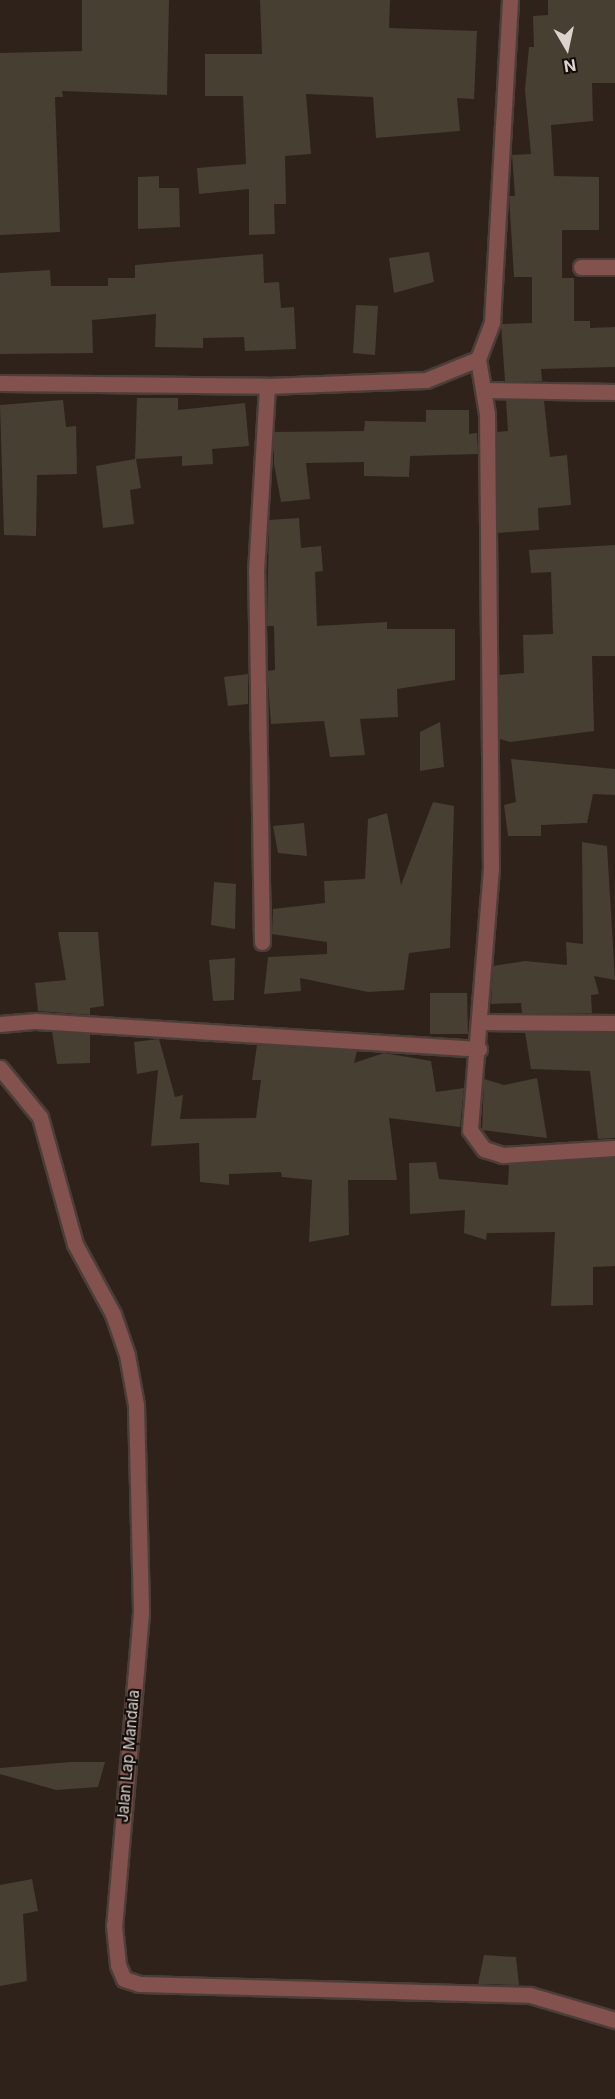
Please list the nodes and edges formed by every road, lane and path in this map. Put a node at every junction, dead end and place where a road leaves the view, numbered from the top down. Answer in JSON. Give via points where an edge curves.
{"nodes":[{"id":1,"x":510,"y":0,"type":"edge"},
{"id":2,"x":581,"y":267,"type":"dead end"},
{"id":3,"x":615,"y":267,"type":"edge"},
{"id":4,"x":478,"y":359,"type":"junction"},
{"id":5,"x":0,"y":382,"type":"edge"},
{"id":6,"x":267,"y":386,"type":"junction"},
{"id":7,"x":485,"y":390,"type":"junction"},
{"id":8,"x":615,"y":392,"type":"edge"},
{"id":9,"x":262,"y":942,"type":"dead end"},
{"id":10,"x":482,"y":1022,"type":"junction"},
{"id":11,"x":615,"y":1023,"type":"edge"},
{"id":12,"x":0,"y":1024,"type":"edge"},
{"id":13,"x":479,"y":1049,"type":"junction"},
{"id":14,"x":0,"y":1068,"type":"edge"},
{"id":15,"x":615,"y":1148,"type":"edge"},
{"id":16,"x":615,"y":2020,"type":"edge"}],
"edges":[{"from":1,"to":4,"type":"street","via":[[492,322]]},
{"from":2,"to":3,"type":"street"},
{"from":4,"to":6,"type":"street","via":[[426,380]]},
{"from":4,"to":7,"type":"street"},
{"from":5,"to":6,"type":"street"},
{"from":6,"to":9,"type":"street","via":[[256,572]]},
{"from":7,"to":8,"type":"street"},
{"from":7,"to":10,"type":"street","via":[[491,868]]},
{"from":10,"to":11,"type":"street"},
{"from":10,"to":13,"type":"street"},
{"from":12,"to":13,"type":"street","via":[[60,1022]]},
{"from":13,"to":15,"type":"street","via":[[470,1130],[484,1149],[503,1155],[542,1156]]},
{"from":14,"to":16,"type":"street","name":"Jalan Lap Mandala","via":[[40,1117],[75,1244],[113,1314],[127,1355],[136,1405],[141,1613],[114,1925],[118,1965],[124,1979],[139,1984],[530,1995]]}]}
